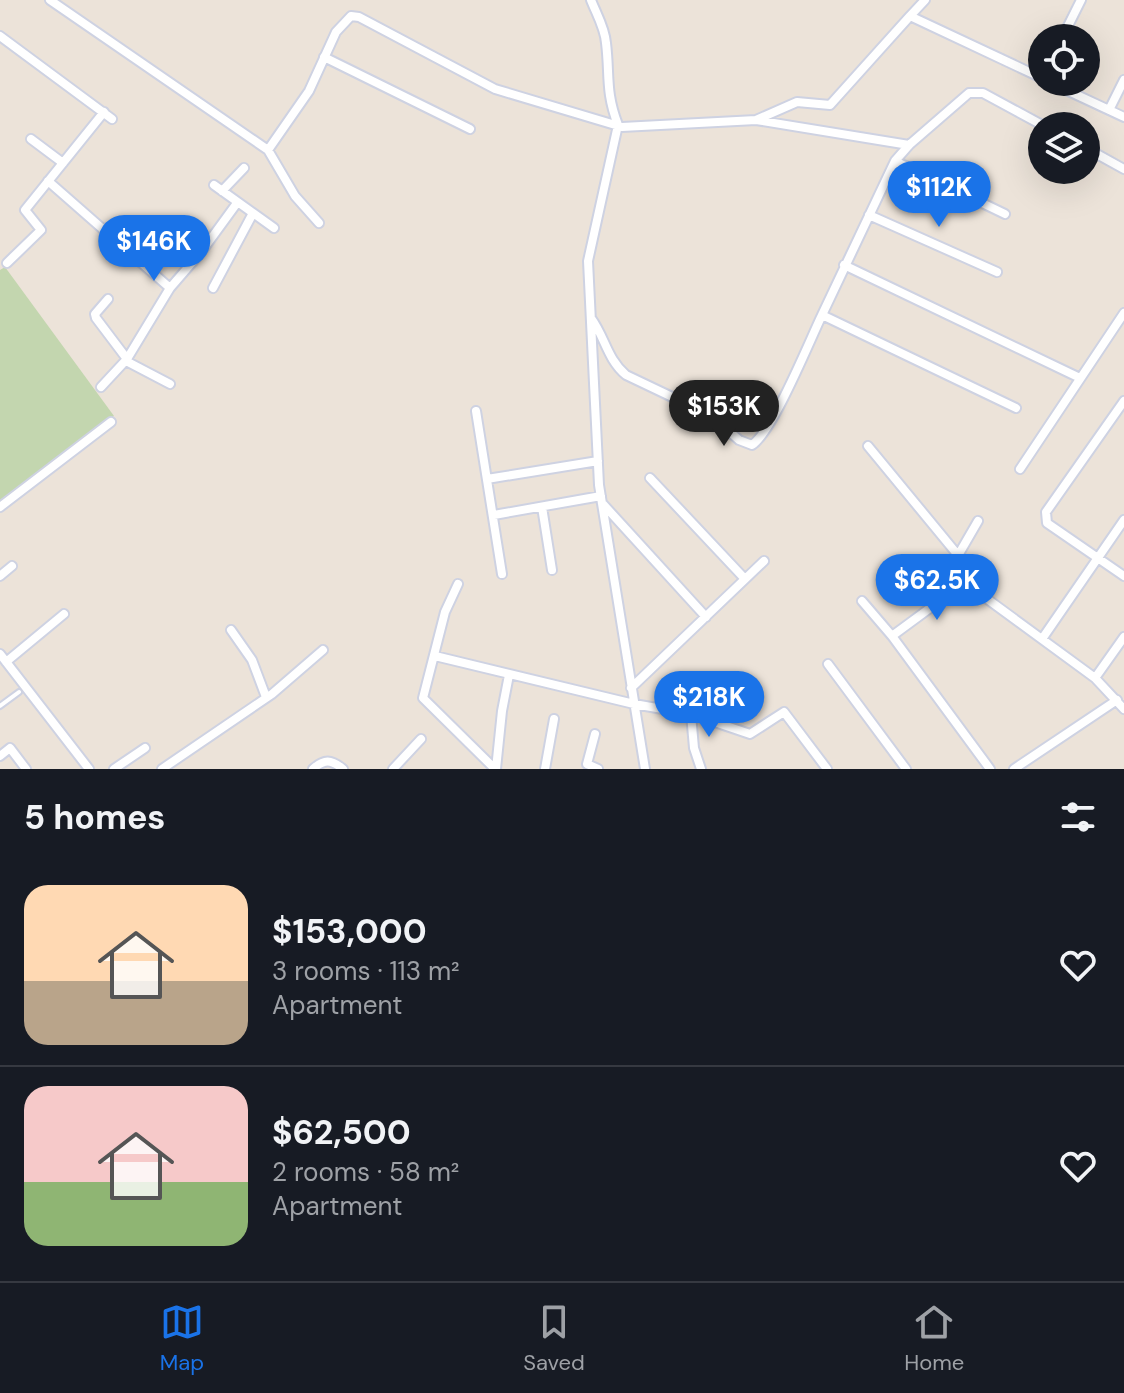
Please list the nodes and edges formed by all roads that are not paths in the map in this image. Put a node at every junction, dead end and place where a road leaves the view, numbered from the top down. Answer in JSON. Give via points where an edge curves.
{"nodes":[{"id":1,"x":50,"y":0,"type":"edge"},
{"id":2,"x":591,"y":0,"type":"edge"},
{"id":3,"x":925,"y":0,"type":"edge"},
{"id":4,"x":1081,"y":0,"type":"edge"},
{"id":5,"x":910,"y":16,"type":"junction"},
{"id":6,"x":1069,"y":24,"type":"edge"},
{"id":7,"x":0,"y":36,"type":"edge"},
{"id":8,"x":324,"y":57,"type":"junction"},
{"id":9,"x":1028,"y":71,"type":"edge"},
{"id":10,"x":1124,"y":80,"type":"edge"},
{"id":11,"x":1079,"y":96,"type":"edge"},
{"id":12,"x":1109,"y":110,"type":"junction"},
{"id":13,"x":104,"y":112,"type":"junction"},
{"id":14,"x":1028,"y":117,"type":"edge"},
{"id":15,"x":1124,"y":117,"type":"edge"},
{"id":16,"x":112,"y":119,"type":"dead end"},
{"id":17,"x":756,"y":120,"type":"junction"},
{"id":18,"x":618,"y":125,"type":"junction"},
{"id":19,"x":470,"y":129,"type":"dead end"},
{"id":20,"x":31,"y":139,"type":"dead end"},
{"id":21,"x":909,"y":145,"type":"junction"},
{"id":22,"x":268,"y":150,"type":"junction"},
{"id":23,"x":1100,"y":156,"type":"edge"},
{"id":24,"x":895,"y":161,"type":"junction"},
{"id":25,"x":63,"y":163,"type":"junction"},
{"id":26,"x":244,"y":168,"type":"dead end"},
{"id":27,"x":1124,"y":169,"type":"edge"},
{"id":28,"x":48,"y":181,"type":"junction"},
{"id":29,"x":214,"y":185,"type":"dead end"},
{"id":30,"x":222,"y":191,"type":"junction"},
{"id":31,"x":237,"y":203,"type":"junction"},
{"id":32,"x":1005,"y":214,"type":"dead end"},
{"id":33,"x":252,"y":215,"type":"junction"},
{"id":34,"x":869,"y":215,"type":"junction"},
{"id":35,"x":319,"y":223,"type":"dead end"},
{"id":36,"x":274,"y":228,"type":"dead end"},
{"id":37,"x":7,"y":263,"type":"dead end"},
{"id":38,"x":844,"y":265,"type":"junction"},
{"id":39,"x":997,"y":272,"type":"dead end"},
{"id":40,"x":170,"y":288,"type":"junction"},
{"id":41,"x":213,"y":288,"type":"dead end"},
{"id":42,"x":108,"y":299,"type":"dead end"},
{"id":43,"x":1124,"y":313,"type":"edge"},
{"id":44,"x":822,"y":315,"type":"junction"},
{"id":45,"x":591,"y":317,"type":"junction"},
{"id":46,"x":126,"y":360,"type":"junction"},
{"id":47,"x":1080,"y":378,"type":"junction"},
{"id":48,"x":170,"y":384,"type":"dead end"},
{"id":49,"x":101,"y":387,"type":"dead end"},
{"id":50,"x":1124,"y":401,"type":"edge"},
{"id":51,"x":1016,"y":408,"type":"dead end"},
{"id":52,"x":476,"y":411,"type":"dead end"},
{"id":53,"x":111,"y":422,"type":"dead end"},
{"id":54,"x":868,"y":446,"type":"dead end"},
{"id":55,"x":598,"y":461,"type":"junction"},
{"id":56,"x":1020,"y":469,"type":"dead end"},
{"id":57,"x":650,"y":478,"type":"dead end"},
{"id":58,"x":487,"y":479,"type":"junction"},
{"id":59,"x":601,"y":499,"type":"junction"},
{"id":60,"x":0,"y":507,"type":"edge"},
{"id":61,"x":542,"y":507,"type":"junction"},
{"id":62,"x":494,"y":515,"type":"junction"},
{"id":63,"x":1124,"y":520,"type":"edge"},
{"id":64,"x":978,"y":521,"type":"dead end"},
{"id":65,"x":957,"y":554,"type":"junction"},
{"id":66,"x":1098,"y":559,"type":"junction"},
{"id":67,"x":764,"y":561,"type":"dead end"},
{"id":68,"x":12,"y":566,"type":"dead end"},
{"id":69,"x":552,"y":570,"type":"dead end"},
{"id":70,"x":502,"y":574,"type":"dead end"},
{"id":71,"x":0,"y":576,"type":"edge"},
{"id":72,"x":1124,"y":576,"type":"edge"},
{"id":73,"x":745,"y":579,"type":"junction"},
{"id":74,"x":964,"y":583,"type":"junction"},
{"id":75,"x":458,"y":584,"type":"dead end"},
{"id":76,"x":862,"y":601,"type":"dead end"},
{"id":77,"x":64,"y":614,"type":"dead end"},
{"id":78,"x":706,"y":617,"type":"junction"},
{"id":79,"x":231,"y":630,"type":"dead end"},
{"id":80,"x":892,"y":636,"type":"junction"},
{"id":81,"x":1124,"y":637,"type":"edge"},
{"id":82,"x":1042,"y":639,"type":"junction"},
{"id":83,"x":323,"y":650,"type":"dead end"},
{"id":84,"x":0,"y":654,"type":"edge"},
{"id":85,"x":435,"y":656,"type":"junction"},
{"id":86,"x":6,"y":662,"type":"junction"},
{"id":87,"x":828,"y":664,"type":"dead end"},
{"id":88,"x":509,"y":675,"type":"junction"},
{"id":89,"x":1095,"y":678,"type":"junction"},
{"id":90,"x":631,"y":688,"type":"junction"},
{"id":91,"x":19,"y":692,"type":"dead end"},
{"id":92,"x":266,"y":697,"type":"junction"},
{"id":93,"x":1117,"y":700,"type":"junction"},
{"id":94,"x":634,"y":704,"type":"junction"},
{"id":95,"x":0,"y":706,"type":"edge"},
{"id":96,"x":1124,"y":709,"type":"edge"},
{"id":97,"x":691,"y":714,"type":"junction"},
{"id":98,"x":554,"y":719,"type":"dead end"},
{"id":99,"x":595,"y":734,"type":"dead end"},
{"id":100,"x":421,"y":739,"type":"dead end"},
{"id":101,"x":145,"y":748,"type":"dead end"},
{"id":102,"x":0,"y":756,"type":"edge"},
{"id":103,"x":26,"y":769,"type":"edge"},
{"id":104,"x":89,"y":769,"type":"edge"},
{"id":105,"x":114,"y":769,"type":"edge"},
{"id":106,"x":162,"y":769,"type":"edge"},
{"id":107,"x":313,"y":769,"type":"edge"},
{"id":108,"x":343,"y":769,"type":"edge"},
{"id":109,"x":393,"y":769,"type":"edge"},
{"id":110,"x":495,"y":769,"type":"edge"},
{"id":111,"x":545,"y":769,"type":"edge"},
{"id":112,"x":598,"y":769,"type":"edge"},
{"id":113,"x":645,"y":769,"type":"edge"},
{"id":114,"x":701,"y":769,"type":"edge"},
{"id":115,"x":827,"y":769,"type":"edge"},
{"id":116,"x":906,"y":769,"type":"edge"},
{"id":117,"x":990,"y":769,"type":"edge"},
{"id":118,"x":1014,"y":769,"type":"edge"}],
"edges":[{"from":1,"to":22,"type":"street"},
{"from":2,"to":18,"type":"street","via":[[606,41],[606,79]]},
{"from":3,"to":5,"type":"street"},
{"from":4,"to":6,"type":"street"},
{"from":5,"to":9,"type":"street"},
{"from":5,"to":17,"type":"street","via":[[830,105],[797,102]]},
{"from":7,"to":13,"type":"street"},
{"from":8,"to":18,"type":"street","via":[[336,32],[351,16],[359,17],[495,89]]},
{"from":8,"to":19,"type":"street"},
{"from":8,"to":22,"type":"street","via":[[309,91]]},
{"from":10,"to":12,"type":"street"},
{"from":11,"to":12,"type":"street"},
{"from":12,"to":15,"type":"street"},
{"from":13,"to":16,"type":"street"},
{"from":13,"to":25,"type":"street"},
{"from":14,"to":21,"type":"street","via":[[983,93],[969,93]]},
{"from":17,"to":18,"type":"street"},
{"from":17,"to":21,"type":"street"},
{"from":18,"to":45,"type":"street","via":[[588,261]]},
{"from":20,"to":25,"type":"street"},
{"from":21,"to":24,"type":"street"},
{"from":22,"to":35,"type":"street","via":[[295,196]]},
{"from":23,"to":27,"type":"street"},
{"from":24,"to":32,"type":"street"},
{"from":24,"to":34,"type":"street"},
{"from":25,"to":28,"type":"street"},
{"from":26,"to":30,"type":"street"},
{"from":28,"to":37,"type":"street","via":[[25,210],[41,230]]},
{"from":28,"to":40,"type":"street"},
{"from":29,"to":30,"type":"street"},
{"from":30,"to":31,"type":"street"},
{"from":31,"to":33,"type":"street"},
{"from":31,"to":40,"type":"street"},
{"from":33,"to":36,"type":"street"},
{"from":33,"to":41,"type":"street"},
{"from":34,"to":38,"type":"street"},
{"from":34,"to":39,"type":"street"},
{"from":38,"to":44,"type":"street"},
{"from":38,"to":47,"type":"street"},
{"from":40,"to":46,"type":"street"},
{"from":42,"to":46,"type":"street","via":[[96,318]]},
{"from":43,"to":47,"type":"street"},
{"from":44,"to":45,"type":"street","via":[[794,377],[752,445],[712,416],[626,375],[616,367]]},
{"from":44,"to":51,"type":"street"},
{"from":45,"to":55,"type":"street"},
{"from":46,"to":48,"type":"street"},
{"from":46,"to":49,"type":"street"},
{"from":47,"to":56,"type":"street"},
{"from":50,"to":66,"type":"street","via":[[1046,512],[1047,523]]},
{"from":52,"to":58,"type":"street"},
{"from":53,"to":60,"type":"street"},
{"from":54,"to":65,"type":"street"},
{"from":55,"to":58,"type":"street"},
{"from":55,"to":59,"type":"street"},
{"from":57,"to":73,"type":"street"},
{"from":58,"to":62,"type":"street"},
{"from":59,"to":61,"type":"street"},
{"from":59,"to":78,"type":"street"},
{"from":59,"to":90,"type":"street"},
{"from":61,"to":62,"type":"street"},
{"from":61,"to":69,"type":"street"},
{"from":62,"to":70,"type":"street"},
{"from":63,"to":66,"type":"street"},
{"from":64,"to":65,"type":"street"},
{"from":65,"to":74,"type":"street","via":[[949,571]]},
{"from":66,"to":72,"type":"street"},
{"from":66,"to":82,"type":"street"},
{"from":67,"to":73,"type":"street"},
{"from":68,"to":71,"type":"street"},
{"from":73,"to":78,"type":"street"},
{"from":74,"to":80,"type":"street"},
{"from":74,"to":82,"type":"street"},
{"from":75,"to":85,"type":"street"},
{"from":76,"to":80,"type":"street"},
{"from":77,"to":86,"type":"street"},
{"from":78,"to":90,"type":"street"},
{"from":79,"to":92,"type":"street","via":[[252,660]]},
{"from":80,"to":117,"type":"street"},
{"from":81,"to":89,"type":"street"},
{"from":82,"to":89,"type":"street"},
{"from":83,"to":92,"type":"street"},
{"from":84,"to":86,"type":"street"},
{"from":85,"to":88,"type":"street"},
{"from":85,"to":110,"type":"street","via":[[423,698]]},
{"from":86,"to":104,"type":"street"},
{"from":87,"to":116,"type":"street"},
{"from":88,"to":94,"type":"street"},
{"from":88,"to":110,"type":"street"},
{"from":89,"to":93,"type":"street"},
{"from":90,"to":94,"type":"street"},
{"from":91,"to":95,"type":"lane"},
{"from":92,"to":106,"type":"street"},
{"from":93,"to":96,"type":"street"},
{"from":93,"to":118,"type":"street"},
{"from":94,"to":97,"type":"street"},
{"from":94,"to":113,"type":"street"},
{"from":97,"to":114,"type":"street"},
{"from":97,"to":115,"type":"street","via":[[750,734],[784,712]]},
{"from":98,"to":111,"type":"street"},
{"from":99,"to":112,"type":"street","via":[[587,764]]},
{"from":100,"to":109,"type":"street"},
{"from":101,"to":105,"type":"street"},
{"from":102,"to":103,"type":"street","via":[[10,748]]},
{"from":107,"to":108,"type":"street","via":[[328,760]]}]}
